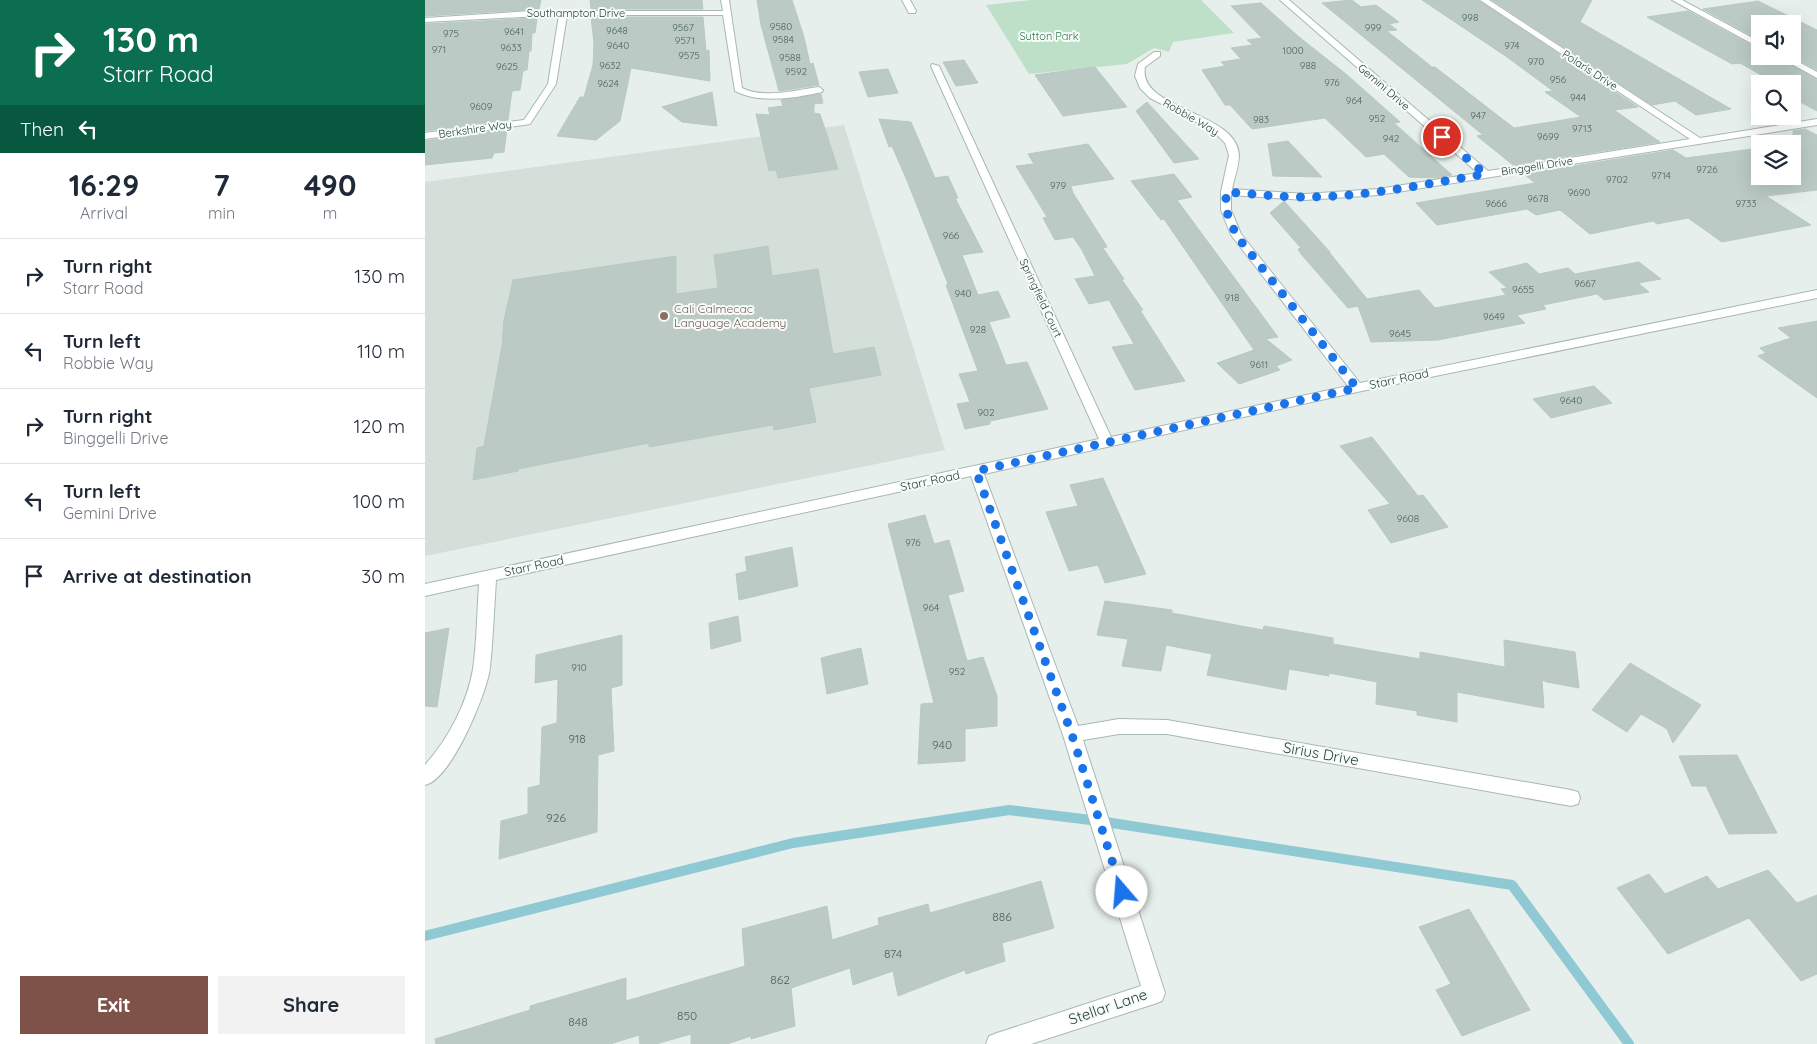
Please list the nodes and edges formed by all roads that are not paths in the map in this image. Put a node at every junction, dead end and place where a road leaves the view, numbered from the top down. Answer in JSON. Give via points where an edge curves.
{"nodes":[{"id":1,"x":725,"y":0,"type":"edge"},
{"id":2,"x":906,"y":0,"type":"edge"},
{"id":3,"x":1284,"y":0,"type":"edge"},
{"id":4,"x":1484,"y":0,"type":"edge"},
{"id":5,"x":1676,"y":0,"type":"edge"},
{"id":6,"x":912,"y":11,"type":"dead end"},
{"id":7,"x":563,"y":13,"type":"junction"},
{"id":8,"x":727,"y":13,"type":"junction"},
{"id":9,"x":425,"y":20,"type":"edge"},
{"id":10,"x":1751,"y":40,"type":"edge"},
{"id":11,"x":1157,"y":54,"type":"dead end"},
{"id":12,"x":1798,"y":65,"type":"edge"},
{"id":13,"x":935,"y":66,"type":"dead end"},
{"id":14,"x":1817,"y":75,"type":"edge"},
{"id":15,"x":819,"y":90,"type":"dead end"},
{"id":16,"x":1817,"y":122,"type":"edge"},
{"id":17,"x":425,"y":136,"type":"edge"},
{"id":18,"x":1697,"y":140,"type":"junction"},
{"id":19,"x":1485,"y":174,"type":"junction"},
{"id":20,"x":1226,"y":192,"type":"junction"},
{"id":21,"x":1817,"y":294,"type":"edge"},
{"id":22,"x":1357,"y":388,"type":"junction"},
{"id":23,"x":1107,"y":442,"type":"junction"},
{"id":24,"x":976,"y":471,"type":"junction"},
{"id":25,"x":488,"y":576,"type":"junction"},
{"id":26,"x":425,"y":590,"type":"edge"},
{"id":27,"x":1072,"y":735,"type":"junction"},
{"id":28,"x":426,"y":777,"type":"edge"},
{"id":29,"x":1571,"y":798,"type":"dead end"},
{"id":30,"x":997,"y":1044,"type":"edge"}],
"edges":[{"from":1,"to":8,"type":"street"},
{"from":2,"to":6,"type":"street"},
{"from":3,"to":19,"type":"street","name":"Gemini Drive"},
{"from":4,"to":18,"type":"street","name":"Polaris Drive"},
{"from":5,"to":10,"type":"street"},
{"from":7,"to":8,"type":"street","name":"Southampton Drive"},
{"from":7,"to":9,"type":"street","name":"Southampton Drive"},
{"from":7,"to":17,"type":"street","name":"Berkshire Way","via":[[552,84],[527,122]]},
{"from":8,"to":15,"type":"street","via":[[738,89],[758,96]]},
{"from":11,"to":20,"type":"street","name":"Robbie Way","via":[[1141,66],[1139,76],[1143,86],[1153,96],[1215,128],[1229,142],[1234,155]]},
{"from":12,"to":14,"type":"street"},
{"from":13,"to":23,"type":"street","name":"Springfield Court"},
{"from":16,"to":18,"type":"street","name":"Binggelli Drive"},
{"from":18,"to":19,"type":"street","name":"Binggelli Drive"},
{"from":19,"to":20,"type":"street","name":"Binggelli Drive","via":[[1340,196]]},
{"from":20,"to":22,"type":"street","name":"Robbie Way","via":[[1226,210],[1236,235]]},
{"from":21,"to":22,"type":"street","name":"Starr Road"},
{"from":22,"to":23,"type":"street","name":"Starr Road"},
{"from":23,"to":24,"type":"street","name":"Starr Road"},
{"from":24,"to":25,"type":"street","name":"Starr Road"},
{"from":24,"to":27,"type":"street","name":"Stellar Lane"},
{"from":25,"to":26,"type":"street","name":"Starr Road"},
{"from":25,"to":28,"type":"street","via":[[481,670],[471,704],[447,753]]},
{"from":27,"to":29,"type":"street","name":"Sirius Drive","via":[[1095,728],[1130,725],[1167,727]]},
{"from":27,"to":30,"type":"street","name":"Stellar Lane","via":[[1154,993]]}]}
